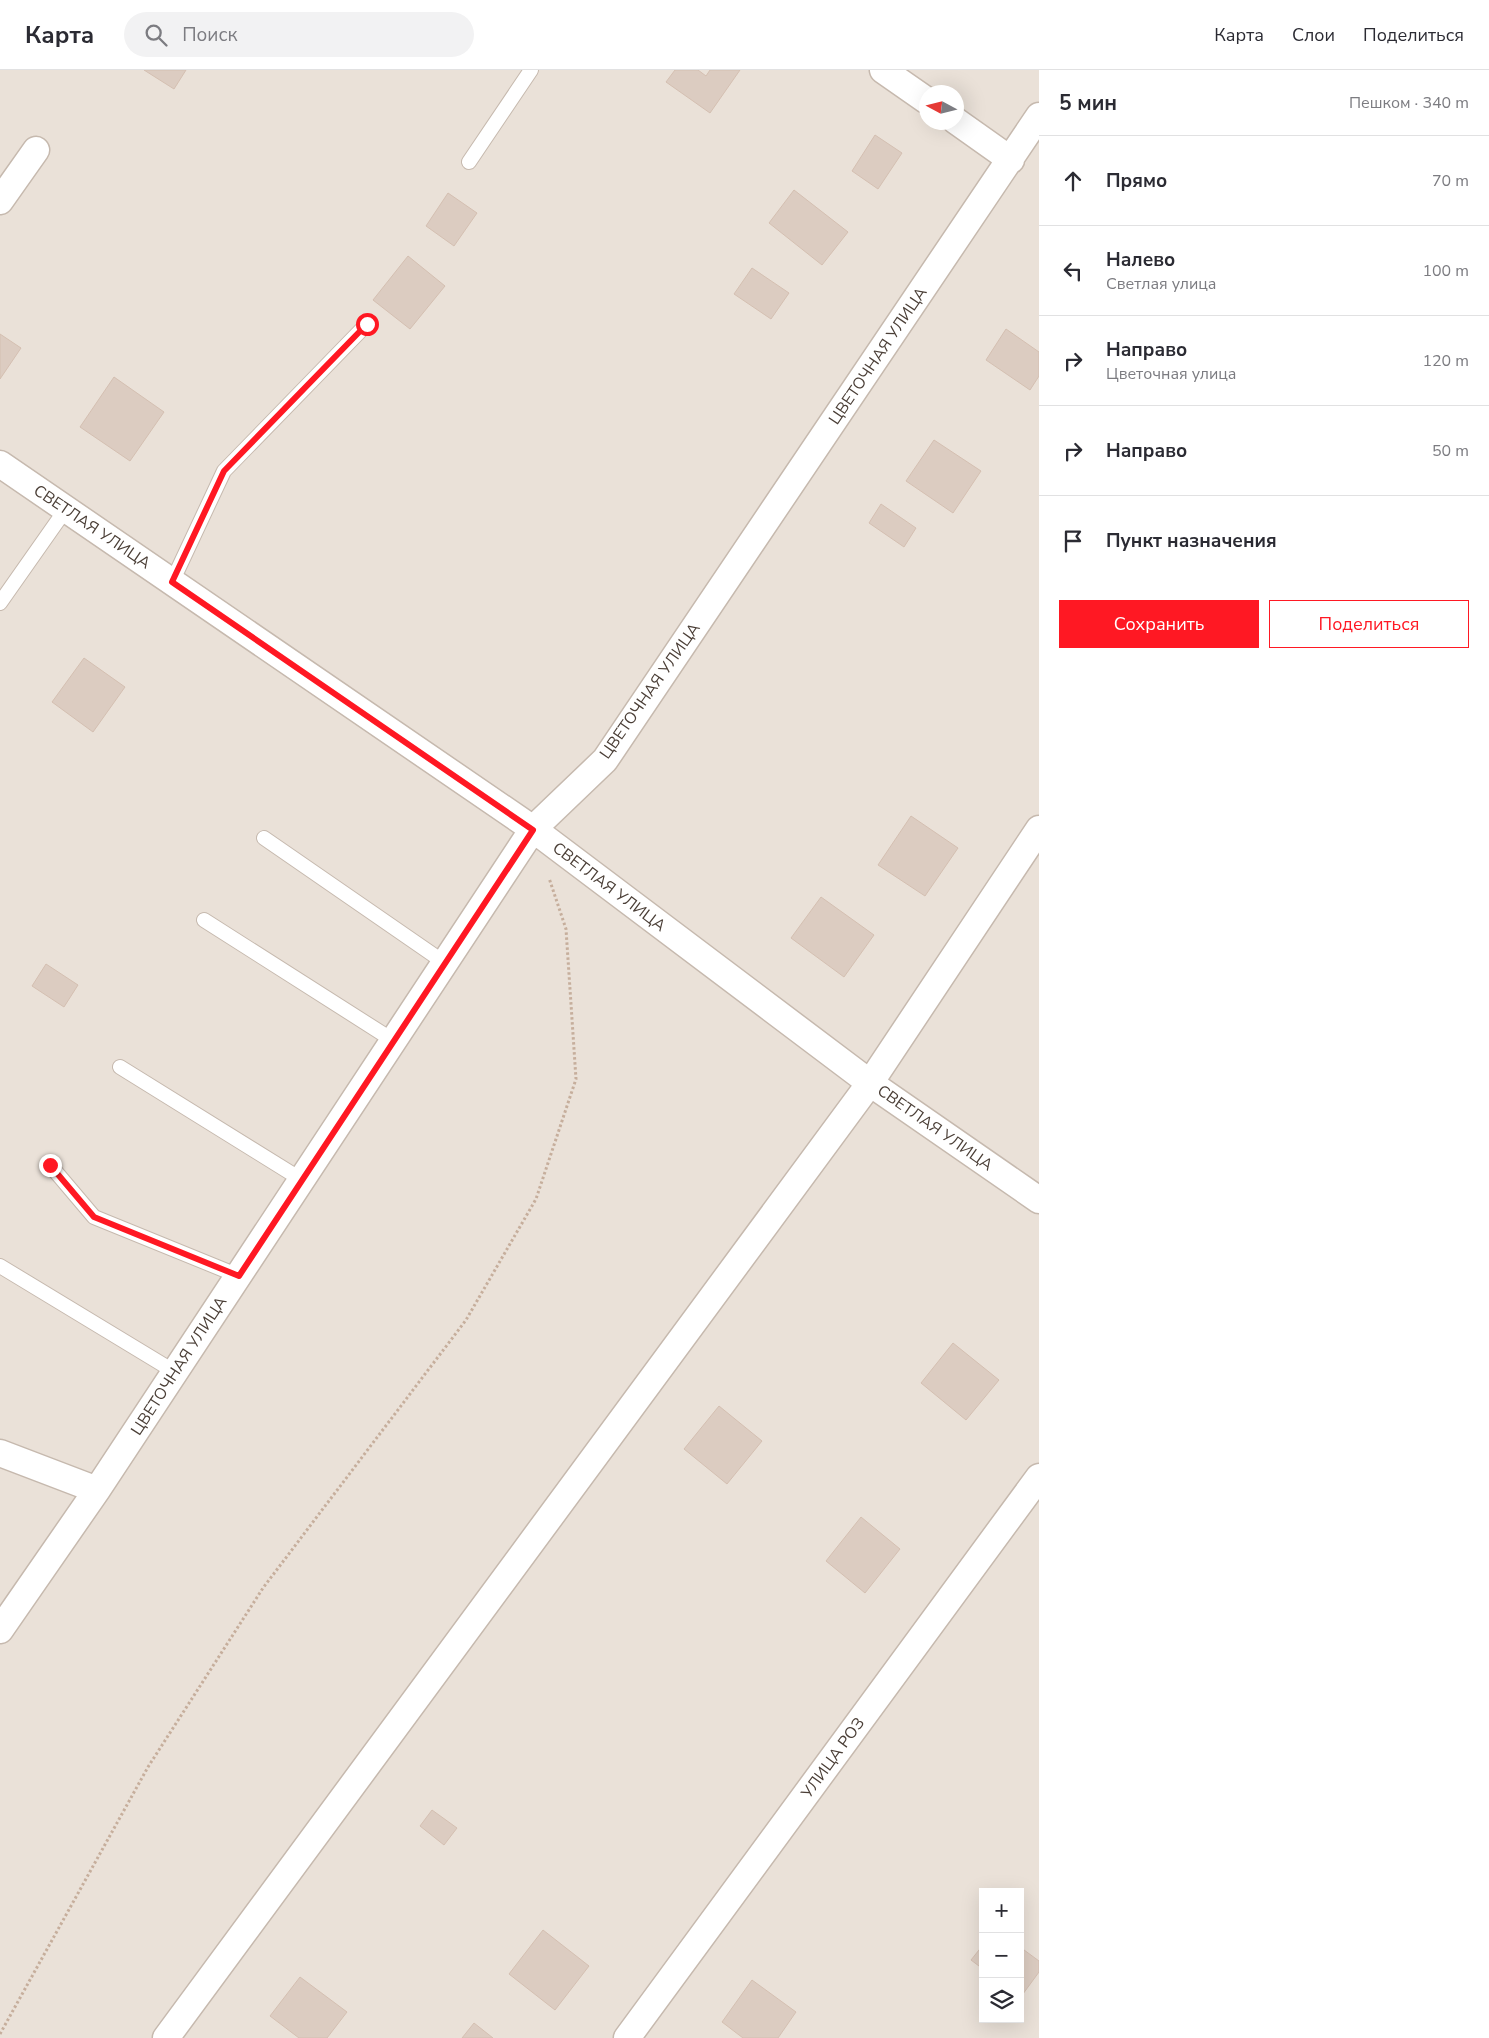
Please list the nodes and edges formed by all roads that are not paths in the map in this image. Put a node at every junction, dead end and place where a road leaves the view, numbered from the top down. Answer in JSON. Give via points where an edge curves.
{"nodes":[{"id":1,"x":531,"y":70,"type":"edge"},
{"id":2,"x":883,"y":70,"type":"edge"},
{"id":3,"x":919,"y":95,"type":"edge"},
{"id":4,"x":1039,"y":116,"type":"edge"},
{"id":5,"x":964,"y":127,"type":"edge"},
{"id":6,"x":36,"y":150,"type":"dead end"},
{"id":7,"x":1011,"y":160,"type":"junction"},
{"id":8,"x":469,"y":162,"type":"dead end"},
{"id":9,"x":0,"y":201,"type":"edge"},
{"id":10,"x":367,"y":324,"type":"dead end"},
{"id":11,"x":0,"y":464,"type":"edge"},
{"id":12,"x":66,"y":509,"type":"junction"},
{"id":13,"x":172,"y":582,"type":"junction"},
{"id":14,"x":0,"y":603,"type":"edge"},
{"id":15,"x":1039,"y":829,"type":"edge"},
{"id":16,"x":533,"y":830,"type":"junction"},
{"id":17,"x":264,"y":838,"type":"dead end"},
{"id":18,"x":204,"y":920,"type":"dead end"},
{"id":19,"x":445,"y":963,"type":"junction"},
{"id":20,"x":394,"y":1041,"type":"junction"},
{"id":21,"x":120,"y":1067,"type":"dead end"},
{"id":22,"x":870,"y":1083,"type":"junction"},
{"id":23,"x":50,"y":1165,"type":"dead end"},
{"id":24,"x":302,"y":1180,"type":"junction"},
{"id":25,"x":1039,"y":1200,"type":"edge"},
{"id":26,"x":0,"y":1266,"type":"edge"},
{"id":27,"x":239,"y":1276,"type":"junction"},
{"id":28,"x":175,"y":1372,"type":"junction"},
{"id":29,"x":0,"y":1453,"type":"edge"},
{"id":30,"x":1039,"y":1477,"type":"edge"},
{"id":31,"x":98,"y":1490,"type":"junction"},
{"id":32,"x":0,"y":1630,"type":"edge"},
{"id":33,"x":166,"y":2038,"type":"edge"},
{"id":34,"x":627,"y":2038,"type":"edge"}],
"edges":[{"from":1,"to":8,"type":"lane"},
{"from":2,"to":3,"type":"street"},
{"from":4,"to":7,"type":"street","name":"ЦВЕТОЧНАЯ УЛИЦА"},
{"from":5,"to":7,"type":"street"},
{"from":6,"to":9,"type":"street"},
{"from":7,"to":16,"type":"street","name":"ЦВЕТОЧНАЯ УЛИЦА","via":[[604,760]]},
{"from":10,"to":13,"type":"lane","via":[[224,471]]},
{"from":11,"to":12,"type":"street","name":"СВЕТЛАЯ УЛИЦА"},
{"from":12,"to":13,"type":"street","name":"СВЕТЛАЯ УЛИЦА"},
{"from":12,"to":14,"type":"lane"},
{"from":13,"to":16,"type":"street","name":"СВЕТЛАЯ УЛИЦА"},
{"from":15,"to":22,"type":"street"},
{"from":16,"to":19,"type":"street","name":"ЦВЕТОЧНАЯ УЛИЦА"},
{"from":16,"to":22,"type":"street","name":"СВЕТЛАЯ УЛИЦА"},
{"from":17,"to":19,"type":"lane"},
{"from":18,"to":20,"type":"lane"},
{"from":19,"to":20,"type":"street","name":"ЦВЕТОЧНАЯ УЛИЦА"},
{"from":20,"to":24,"type":"street","name":"ЦВЕТОЧНАЯ УЛИЦА"},
{"from":21,"to":24,"type":"lane"},
{"from":22,"to":25,"type":"street","name":"СВЕТЛАЯ УЛИЦА"},
{"from":22,"to":33,"type":"street"},
{"from":23,"to":27,"type":"lane","via":[[94,1217]]},
{"from":24,"to":27,"type":"street","name":"ЦВЕТОЧНАЯ УЛИЦА"},
{"from":26,"to":28,"type":"lane"},
{"from":27,"to":28,"type":"street","name":"ЦВЕТОЧНАЯ УЛИЦА"},
{"from":28,"to":31,"type":"street","name":"ЦВЕТОЧНАЯ УЛИЦА"},
{"from":29,"to":31,"type":"street"},
{"from":30,"to":34,"type":"street","name":"УЛИЦА РОЗ"},
{"from":31,"to":32,"type":"street","name":"ЦВЕТОЧНАЯ УЛИЦА"}]}
